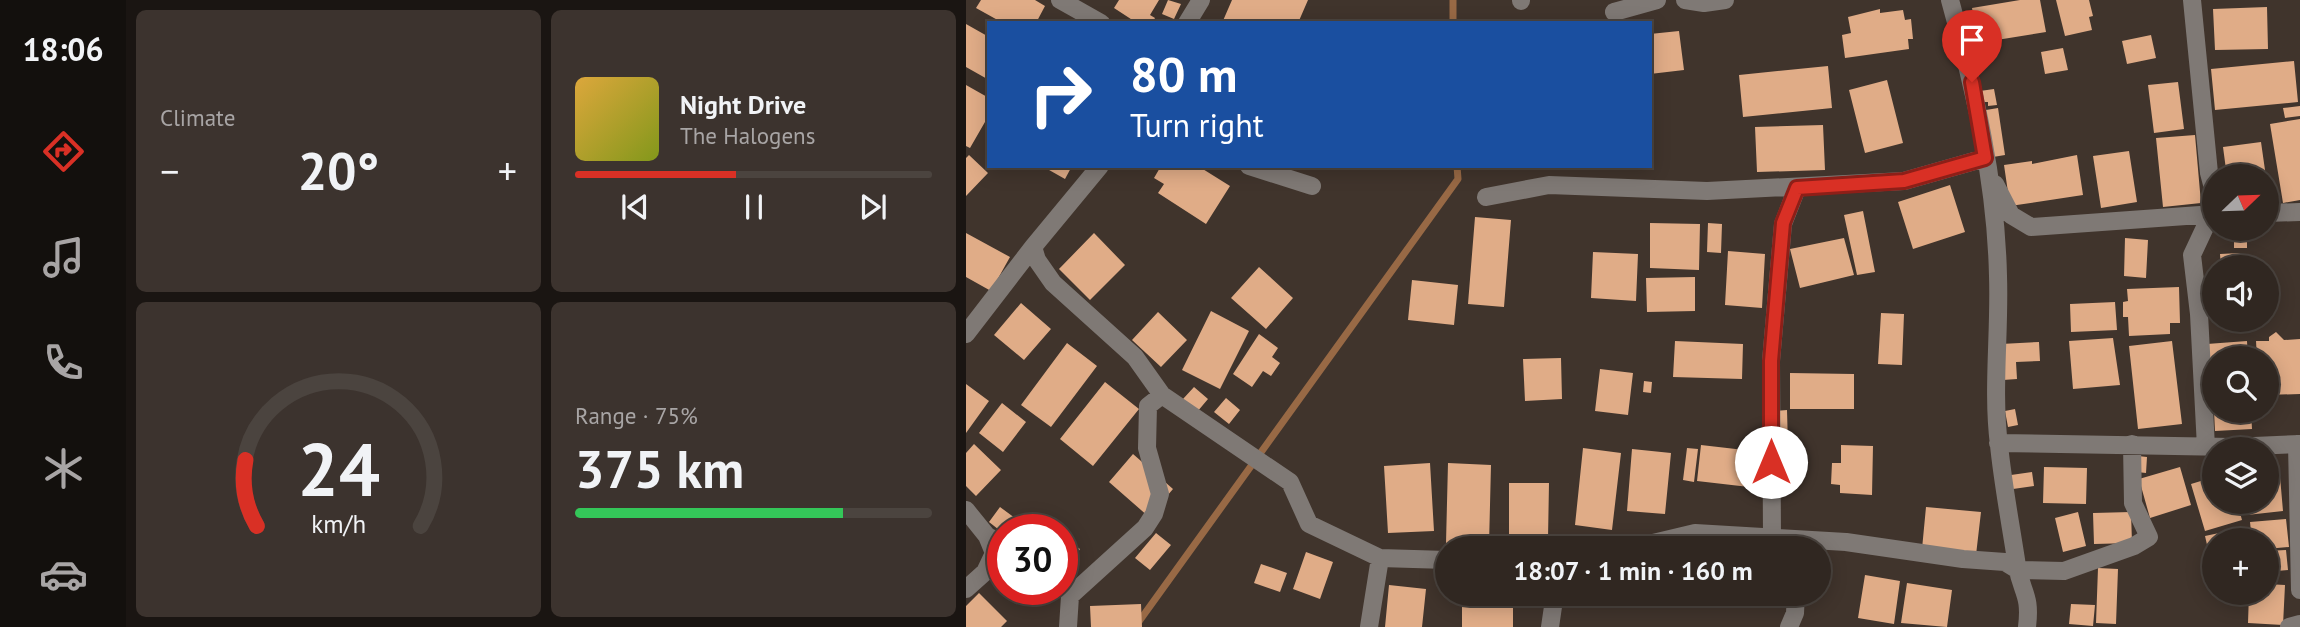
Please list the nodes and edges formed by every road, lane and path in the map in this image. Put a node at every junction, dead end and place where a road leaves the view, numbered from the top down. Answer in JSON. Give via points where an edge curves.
{"nodes":[{"id":1,"x":1060,"y":0,"type":"edge"},
{"id":2,"x":1201,"y":0,"type":"edge"},
{"id":3,"x":1657,"y":0,"type":"edge"},
{"id":4,"x":1685,"y":0,"type":"edge"},
{"id":5,"x":1725,"y":0,"type":"edge"},
{"id":6,"x":1950,"y":0,"type":"edge"},
{"id":7,"x":2192,"y":0,"type":"edge"},
{"id":8,"x":1614,"y":12,"type":"dead end"},
{"id":9,"x":1097,"y":21,"type":"edge"},
{"id":10,"x":1188,"y":21,"type":"edge"},
{"id":11,"x":1985,"y":158,"type":"junction"},
{"id":12,"x":2208,"y":164,"type":"edge"},
{"id":13,"x":1098,"y":168,"type":"edge"},
{"id":14,"x":1255,"y":168,"type":"edge"},
{"id":15,"x":1992,"y":179,"type":"junction"},
{"id":16,"x":1312,"y":186,"type":"dead end"},
{"id":17,"x":1797,"y":188,"type":"junction"},
{"id":18,"x":1486,"y":197,"type":"dead end"},
{"id":19,"x":2300,"y":212,"type":"edge"},
{"id":20,"x":2202,"y":213,"type":"edge"},
{"id":21,"x":2279,"y":213,"type":"edge"},
{"id":22,"x":2202,"y":235,"type":"edge"},
{"id":23,"x":1033,"y":247,"type":"junction"},
{"id":24,"x":966,"y":334,"type":"edge"},
{"id":25,"x":1162,"y":395,"type":"junction"},
{"id":26,"x":2205,"y":437,"type":"edge"},
{"id":27,"x":1998,"y":443,"type":"junction"},
{"id":28,"x":2132,"y":444,"type":"junction"},
{"id":29,"x":2299,"y":444,"type":"edge"},
{"id":30,"x":2279,"y":445,"type":"edge"},
{"id":31,"x":2202,"y":447,"type":"edge"},
{"id":32,"x":966,"y":510,"type":"edge"},
{"id":33,"x":987,"y":532,"type":"edge"},
{"id":34,"x":1682,"y":536,"type":"edge"},
{"id":35,"x":1753,"y":536,"type":"edge"},
{"id":36,"x":1772,"y":536,"type":"edge"},
{"id":37,"x":1831,"y":546,"type":"edge"},
{"id":38,"x":1380,"y":558,"type":"junction"},
{"id":39,"x":1435,"y":560,"type":"edge"},
{"id":40,"x":987,"y":568,"type":"edge"},
{"id":41,"x":2018,"y":570,"type":"junction"},
{"id":42,"x":1078,"y":582,"type":"edge"},
{"id":43,"x":966,"y":589,"type":"edge"},
{"id":44,"x":2300,"y":590,"type":"edge"},
{"id":45,"x":1066,"y":605,"type":"edge"},
{"id":46,"x":1553,"y":606,"type":"edge"},
{"id":47,"x":1795,"y":606,"type":"edge"},
{"id":48,"x":2300,"y":624,"type":"edge"},
{"id":49,"x":1068,"y":627,"type":"edge"},
{"id":50,"x":1369,"y":627,"type":"edge"},
{"id":51,"x":1550,"y":627,"type":"edge"},
{"id":52,"x":1789,"y":627,"type":"edge"},
{"id":53,"x":2027,"y":627,"type":"edge"},
{"id":54,"x":2289,"y":627,"type":"edge"}],
"edges":[{"from":1,"to":9,"type":"street"},
{"from":2,"to":10,"type":"street"},
{"from":3,"to":8,"type":"street"},
{"from":4,"to":5,"type":"street"},
{"from":6,"to":11,"type":"street","via":[[1972,82]]},
{"from":7,"to":12,"type":"street"},
{"from":11,"to":15,"type":"street"},
{"from":11,"to":17,"type":"street","via":[[1904,181]]},
{"from":13,"to":23,"type":"street"},
{"from":14,"to":16,"type":"street"},
{"from":15,"to":20,"type":"street","via":[[2011,215],[2031,227]]},
{"from":15,"to":27,"type":"street","via":[[1998,275]]},
{"from":17,"to":18,"type":"street","via":[[1707,191],[1549,185]]},
{"from":17,"to":36,"type":"street","via":[[1783,223],[1771,361]]},
{"from":19,"to":21,"type":"street"},
{"from":22,"to":26,"type":"street","via":[[2192,255]]},
{"from":23,"to":24,"type":"street"},
{"from":23,"to":25,"type":"street","via":[[1053,282],[1135,357]]},
{"from":25,"to":38,"type":"street","via":[[1290,482],[1309,524]]},
{"from":25,"to":42,"type":"street","via":[[1148,406],[1147,448],[1160,494],[1154,514],[1144,528]]},
{"from":27,"to":28,"type":"street"},
{"from":27,"to":41,"type":"street"},
{"from":28,"to":31,"type":"street"},
{"from":28,"to":41,"type":"street","via":[[2133,503],[2149,537],[2064,571]]},
{"from":29,"to":30,"type":"street"},
{"from":29,"to":44,"type":"street"},
{"from":32,"to":33,"type":"street"},
{"from":34,"to":35,"type":"street"},
{"from":37,"to":41,"type":"street","via":[[2005,562]]},
{"from":38,"to":39,"type":"street"},
{"from":38,"to":50,"type":"street"},
{"from":40,"to":43,"type":"street"},
{"from":41,"to":53,"type":"street","via":[[2030,603]]},
{"from":45,"to":49,"type":"street"},
{"from":46,"to":51,"type":"street"},
{"from":47,"to":52,"type":"street"},
{"from":48,"to":54,"type":"street"}]}
